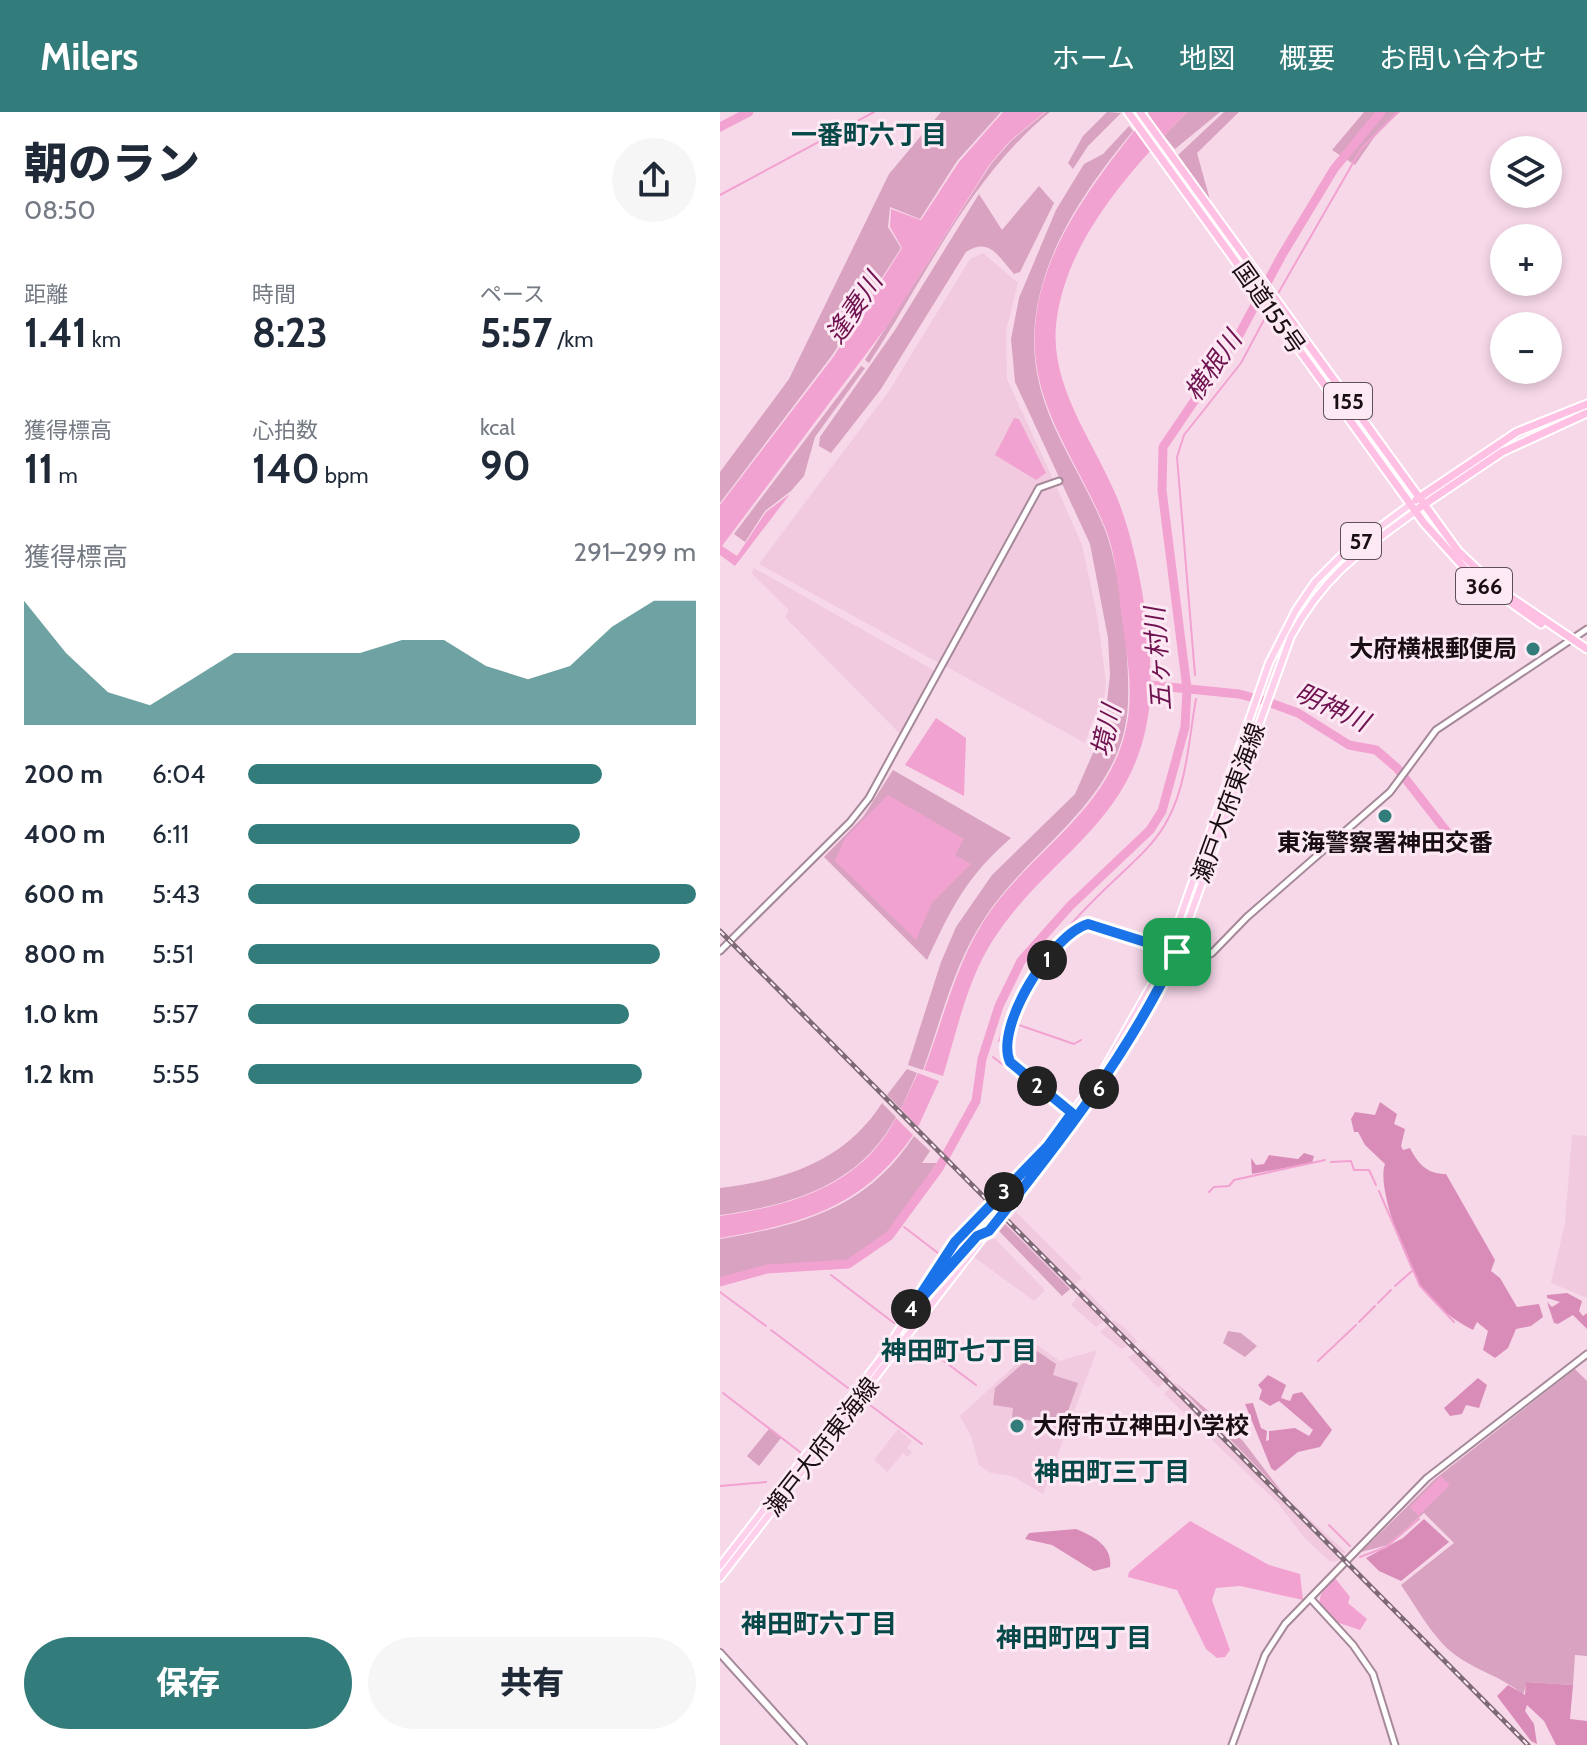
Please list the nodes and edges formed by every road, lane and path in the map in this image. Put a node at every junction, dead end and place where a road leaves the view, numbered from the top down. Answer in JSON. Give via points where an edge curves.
{"nodes":[{"id":1,"x":1128,"y":112,"type":"edge"},
{"id":2,"x":1140,"y":112,"type":"edge"},
{"id":3,"x":1587,"y":404,"type":"edge"},
{"id":4,"x":1587,"y":413,"type":"edge"},
{"id":5,"x":1059,"y":481,"type":"dead end"},
{"id":6,"x":1417,"y":505,"type":"junction"},
{"id":7,"x":1587,"y":629,"type":"edge"},
{"id":8,"x":1571,"y":639,"type":"junction"},
{"id":9,"x":1587,"y":649,"type":"edge"},
{"id":10,"x":1169,"y":950,"type":"junction"},
{"id":11,"x":720,"y":951,"type":"edge"},
{"id":12,"x":1177,"y":952,"type":"junction"},
{"id":13,"x":1075,"y":1115,"type":"junction"},
{"id":14,"x":989,"y":1231,"type":"junction"},
{"id":15,"x":910,"y":1311,"type":"junction"},
{"id":16,"x":1587,"y":1354,"type":"edge"},
{"id":17,"x":720,"y":1566,"type":"edge"},
{"id":18,"x":720,"y":1578,"type":"edge"},
{"id":19,"x":1310,"y":1598,"type":"junction"},
{"id":20,"x":720,"y":1653,"type":"edge"},
{"id":21,"x":803,"y":1745,"type":"edge"},
{"id":22,"x":1232,"y":1745,"type":"edge"},
{"id":23,"x":1395,"y":1745,"type":"edge"}],
"edges":[{"from":1,"to":6,"type":"highway","name":"国道155号","number":"155"},
{"from":2,"to":6,"type":"highway","name":"国道155号","number":"155"},
{"from":3,"to":6,"type":"highway","via":[[1517,432]]},
{"from":4,"to":6,"type":"highway","via":[[1502,452]]},
{"from":5,"to":11,"type":"street","via":[[1039,488],[869,798]]},
{"from":6,"to":8,"type":"highway","number":"366","via":[[1490,582]]},
{"from":6,"to":10,"type":"main road","name":"瀬戸大府東海線","number":"57","via":[[1341,556],[1315,582],[1282,635]]},
{"from":6,"to":12,"type":"main road","name":"瀬戸大府東海線","number":"57","via":[[1327,581],[1291,636]]},
{"from":7,"to":8,"type":"street"},
{"from":8,"to":9,"type":"highway","number":"366"},
{"from":8,"to":12,"type":"street","via":[[1436,730],[1390,792],[1212,953],[1194,959]]},
{"from":10,"to":12,"type":"street"},
{"from":10,"to":13,"type":"main road","name":"瀬戸大府東海線","number":"57"},
{"from":10,"to":13,"type":"street","via":[[1088,924],[1072,930],[1029,988],[1009,1028],[1007,1056]]},
{"from":12,"to":13,"type":"main road","name":"瀬戸大府東海線","number":"57","via":[[1143,1019]]},
{"from":13,"to":14,"type":"main road","name":"瀬戸大府東海線","number":"57"},
{"from":13,"to":15,"type":"main road","name":"瀬戸大府東海線","number":"57","via":[[955,1242]]},
{"from":14,"to":15,"type":"main road","number":"57","via":[[977,1236]]},
{"from":14,"to":18,"type":"main road","name":"瀬戸大府東海線","number":"57"},
{"from":15,"to":17,"type":"main road","name":"瀬戸大府東海線","number":"57","via":[[854,1395]]},
{"from":16,"to":19,"type":"street","via":[[1427,1478]]},
{"from":19,"to":22,"type":"street","via":[[1265,1655]]},
{"from":19,"to":23,"type":"street","via":[[1373,1674]]},
{"from":20,"to":21,"type":"main road"}]}
